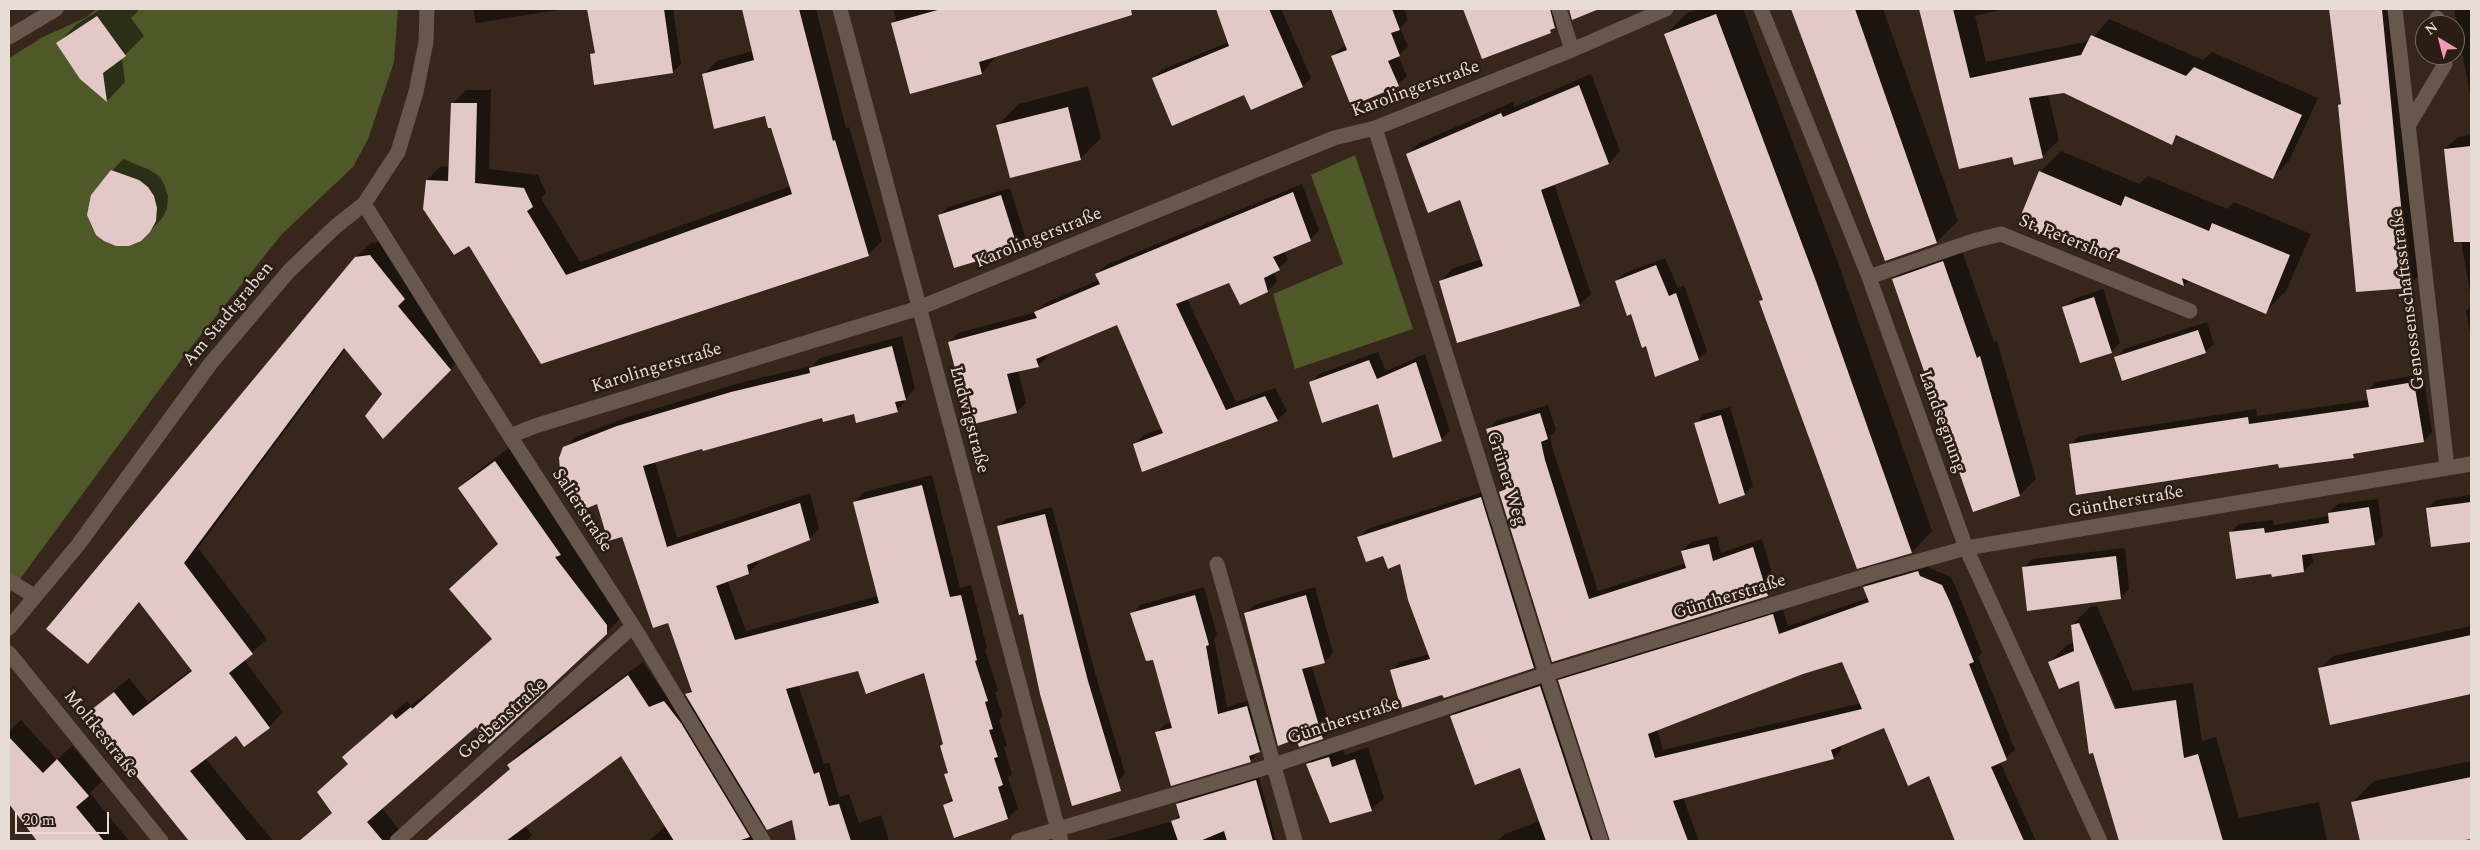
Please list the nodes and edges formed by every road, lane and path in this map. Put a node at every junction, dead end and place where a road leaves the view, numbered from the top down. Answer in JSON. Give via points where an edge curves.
{"nodes":[{"id":1,"x":56,"y":9,"type":"edge"},
{"id":2,"x":427,"y":9,"type":"edge"},
{"id":3,"x":840,"y":9,"type":"edge"},
{"id":4,"x":1559,"y":9,"type":"edge"},
{"id":5,"x":1666,"y":9,"type":"edge"},
{"id":6,"x":1761,"y":9,"type":"edge"},
{"id":7,"x":2395,"y":9,"type":"edge"},
{"id":8,"x":9,"y":37,"type":"edge"},
{"id":9,"x":1572,"y":50,"type":"junction"},
{"id":10,"x":2444,"y":65,"type":"edge"},
{"id":11,"x":2408,"y":126,"type":"junction"},
{"id":12,"x":1375,"y":128,"type":"junction"},
{"id":13,"x":364,"y":204,"type":"junction"},
{"id":14,"x":1869,"y":278,"type":"junction"},
{"id":15,"x":919,"y":308,"type":"junction"},
{"id":16,"x":2190,"y":312,"type":"dead end"},
{"id":17,"x":510,"y":436,"type":"junction"},
{"id":18,"x":2471,"y":464,"type":"edge"},
{"id":19,"x":2447,"y":468,"type":"junction"},
{"id":20,"x":1966,"y":548,"type":"junction"},
{"id":21,"x":1217,"y":564,"type":"dead end"},
{"id":22,"x":9,"y":580,"type":"edge"},
{"id":23,"x":35,"y":597,"type":"junction"},
{"id":24,"x":633,"y":626,"type":"junction"},
{"id":25,"x":9,"y":628,"type":"edge"},
{"id":26,"x":9,"y":653,"type":"edge"},
{"id":27,"x":1546,"y":674,"type":"junction"},
{"id":28,"x":1274,"y":765,"type":"junction"},
{"id":29,"x":1059,"y":835,"type":"edge"},
{"id":30,"x":161,"y":841,"type":"edge"},
{"id":31,"x":398,"y":841,"type":"edge"},
{"id":32,"x":763,"y":841,"type":"edge"},
{"id":33,"x":1018,"y":841,"type":"edge"},
{"id":34,"x":1295,"y":841,"type":"edge"},
{"id":35,"x":1601,"y":841,"type":"edge"},
{"id":36,"x":2100,"y":841,"type":"edge"}],
"edges":[{"from":1,"to":8,"type":"street"},
{"from":2,"to":13,"type":"street","name":"Am Stadtgraben","via":[[426,42],[416,92],[398,152]]},
{"from":3,"to":15,"type":"street","name":"Ludwigstraße"},
{"from":4,"to":9,"type":"street"},
{"from":5,"to":9,"type":"street","name":"Karolingerstraße"},
{"from":6,"to":14,"type":"street","name":"Landsegnung"},
{"from":7,"to":11,"type":"street","name":"Genossenschaftsstraße"},
{"from":9,"to":12,"type":"street","name":"Karolingerstraße"},
{"from":10,"to":11,"type":"street"},
{"from":11,"to":19,"type":"street","name":"Genossenschaftsstraße"},
{"from":12,"to":15,"type":"street","name":"Karolingerstraße","via":[[1334,138]]},
{"from":12,"to":27,"type":"street","name":"Grüner Weg"},
{"from":13,"to":17,"type":"street","name":"Salierstraße"},
{"from":13,"to":23,"type":"street","name":"Am Stadtgraben","via":[[289,271],[211,363],[78,545]]},
{"from":14,"to":16,"type":"street","name":"St. Petershof","via":[[2001,234]]},
{"from":14,"to":20,"type":"street","name":"Landsegnung"},
{"from":15,"to":17,"type":"street","name":"Karolingerstraße"},
{"from":15,"to":29,"type":"street","name":"Ludwigstraße"},
{"from":17,"to":24,"type":"street","name":"Salierstraße"},
{"from":18,"to":19,"type":"street","name":"Güntherstraße"},
{"from":19,"to":20,"type":"street","name":"Güntherstraße"},
{"from":20,"to":27,"type":"street","name":"Güntherstraße"},
{"from":20,"to":36,"type":"street","name":"Landsegnung"},
{"from":21,"to":28,"type":"street"},
{"from":22,"to":23,"type":"street"},
{"from":23,"to":25,"type":"street","name":"Am Stadtgraben"},
{"from":24,"to":31,"type":"street","name":"Goebenstraße"},
{"from":24,"to":32,"type":"street","name":"Salierstraße"},
{"from":26,"to":30,"type":"street","name":"Moltkestraße"},
{"from":27,"to":28,"type":"street","name":"Güntherstraße"},
{"from":27,"to":35,"type":"street","name":"Grüner Weg"},
{"from":28,"to":29,"type":"street","name":"Güntherstraße"},
{"from":28,"to":34,"type":"street"},
{"from":29,"to":33,"type":"street","name":"Güntherstraße"}]}
